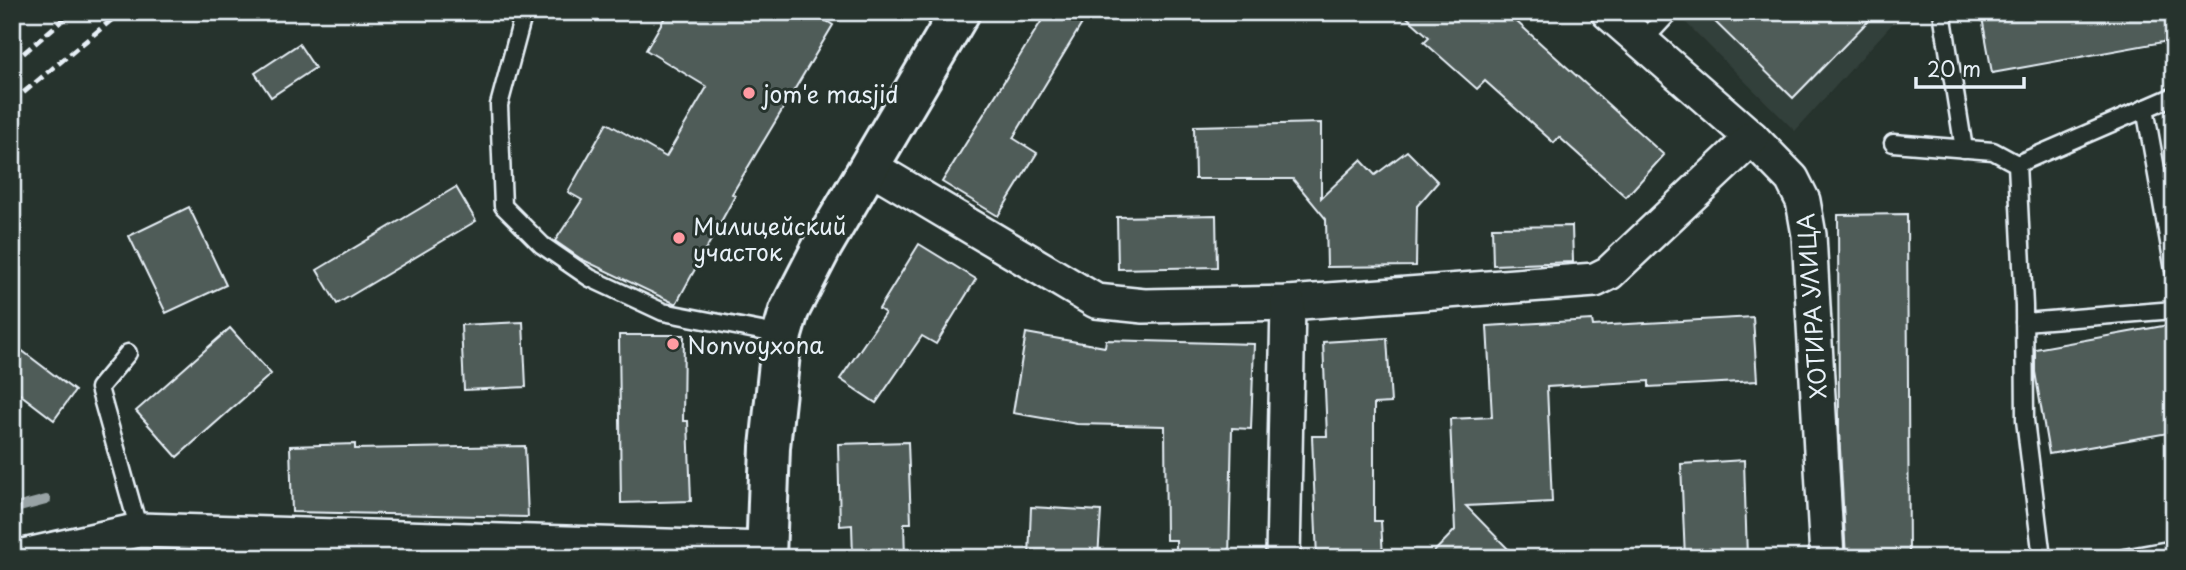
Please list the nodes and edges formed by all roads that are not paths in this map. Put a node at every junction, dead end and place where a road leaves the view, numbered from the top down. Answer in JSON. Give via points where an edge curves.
{"nodes":[{"id":1,"x":524,"y":12,"type":"edge"},
{"id":2,"x":960,"y":12,"type":"edge"},
{"id":3,"x":1608,"y":12,"type":"edge"},
{"id":4,"x":1670,"y":12,"type":"edge"},
{"id":5,"x":1942,"y":12,"type":"edge"},
{"id":6,"x":1642,"y":42,"type":"junction"},
{"id":7,"x":2174,"y":96,"type":"edge"},
{"id":8,"x":2145,"y":108,"type":"junction"},
{"id":9,"x":1752,"y":138,"type":"junction"},
{"id":10,"x":1893,"y":143,"type":"dead end"},
{"id":11,"x":1964,"y":149,"type":"junction"},
{"id":12,"x":2017,"y":164,"type":"junction"},
{"id":13,"x":869,"y":166,"type":"junction"},
{"id":14,"x":2174,"y":270,"type":"edge"},
{"id":15,"x":1288,"y":303,"type":"junction"},
{"id":16,"x":2174,"y":310,"type":"edge"},
{"id":17,"x":2024,"y":322,"type":"junction"},
{"id":18,"x":782,"y":335,"type":"junction"},
{"id":19,"x":128,"y":353,"type":"dead end"},
{"id":20,"x":139,"y":530,"type":"junction"},
{"id":21,"x":2174,"y":549,"type":"edge"},
{"id":22,"x":766,"y":553,"type":"edge"},
{"id":23,"x":14,"y":558,"type":"edge"},
{"id":24,"x":1283,"y":558,"type":"edge"},
{"id":25,"x":1827,"y":558,"type":"edge"},
{"id":26,"x":2042,"y":558,"type":"edge"},
{"id":27,"x":2124,"y":558,"type":"edge"}],
"edges":[{"from":1,"to":18,"type":"lane","via":[[499,105],[503,206],[570,265],[663,312]]},
{"from":2,"to":13,"type":"main road"},
{"from":3,"to":6,"type":"street","name":"ХОТИРА УЛИЦА"},
{"from":4,"to":6,"type":"lane"},
{"from":5,"to":11,"type":"lane"},
{"from":6,"to":9,"type":"street","name":"ХОТИРА УЛИЦА"},
{"from":7,"to":8,"type":"lane"},
{"from":8,"to":12,"type":"lane"},
{"from":8,"to":14,"type":"lane"},
{"from":9,"to":15,"type":"street","via":[[1609,273],[1595,280]]},
{"from":9,"to":25,"type":"street","name":"ХОТИРА УЛИЦА","via":[[1792,179],[1803,201],[1809,235]]},
{"from":10,"to":11,"type":"lane"},
{"from":11,"to":12,"type":"lane","via":[[1993,151]]},
{"from":12,"to":17,"type":"lane"},
{"from":13,"to":15,"type":"street","via":[[1096,302],[1144,306]]},
{"from":13,"to":18,"type":"main road","via":[[799,288]]},
{"from":15,"to":24,"type":"street"},
{"from":16,"to":17,"type":"lane"},
{"from":17,"to":26,"type":"lane","via":[[2025,419]]},
{"from":18,"to":22,"type":"main road"},
{"from":19,"to":20,"type":"lane","via":[[99,388]]},
{"from":20,"to":22,"type":"street"},
{"from":20,"to":23,"type":"street"},
{"from":21,"to":27,"type":"lane"}]}
